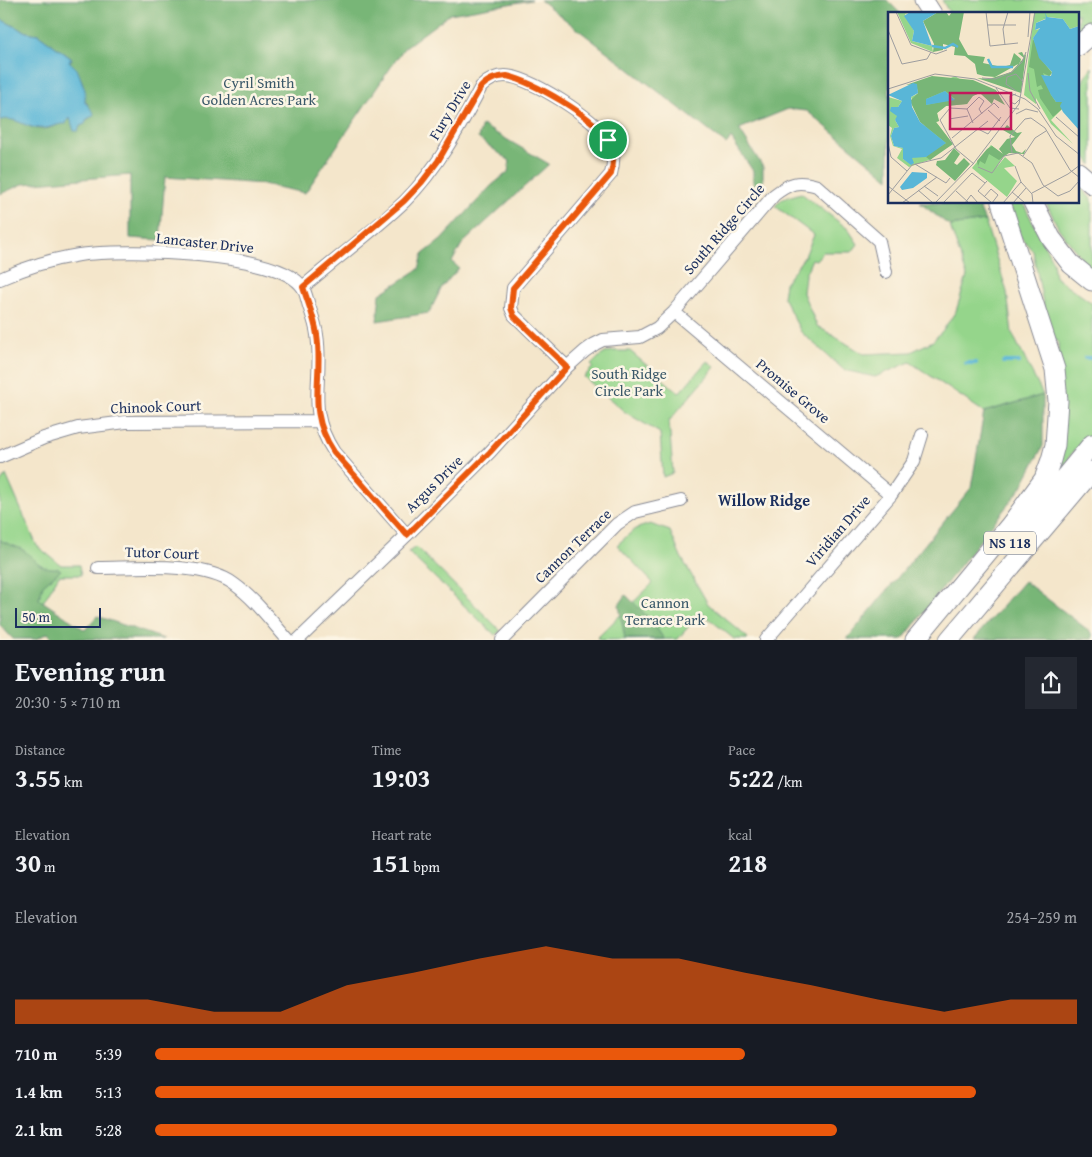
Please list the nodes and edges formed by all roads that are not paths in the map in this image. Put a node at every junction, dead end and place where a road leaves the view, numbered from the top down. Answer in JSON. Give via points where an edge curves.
{"nodes":[{"id":1,"x":924,"y":0,"type":"edge"},
{"id":2,"x":931,"y":12,"type":"edge"},
{"id":3,"x":1092,"y":34,"type":"edge"},
{"id":4,"x":1080,"y":44,"type":"edge"},
{"id":5,"x":1080,"y":174,"type":"edge"},
{"id":6,"x":1092,"y":184,"type":"edge"},
{"id":7,"x":1002,"y":204,"type":"edge"},
{"id":8,"x":1034,"y":204,"type":"edge"},
{"id":9,"x":886,"y":272,"type":"dead end"},
{"id":10,"x":0,"y":280,"type":"edge"},
{"id":11,"x":1092,"y":281,"type":"edge"},
{"id":12,"x":303,"y":287,"type":"junction"},
{"id":13,"x":674,"y":312,"type":"junction"},
{"id":14,"x":567,"y":367,"type":"junction"},
{"id":15,"x":319,"y":421,"type":"junction"},
{"id":16,"x":922,"y":435,"type":"dead end"},
{"id":17,"x":1092,"y":444,"type":"edge"},
{"id":18,"x":0,"y":457,"type":"edge"},
{"id":19,"x":1092,"y":471,"type":"edge"},
{"id":20,"x":1092,"y":487,"type":"edge"},
{"id":21,"x":891,"y":495,"type":"junction"},
{"id":22,"x":681,"y":501,"type":"dead end"},
{"id":23,"x":407,"y":535,"type":"junction"},
{"id":24,"x":1034,"y":540,"type":"junction"},
{"id":25,"x":98,"y":568,"type":"dead end"},
{"id":26,"x":288,"y":640,"type":"edge"},
{"id":27,"x":298,"y":640,"type":"edge"},
{"id":28,"x":502,"y":640,"type":"edge"},
{"id":29,"x":766,"y":640,"type":"edge"},
{"id":30,"x":915,"y":640,"type":"edge"},
{"id":31,"x":927,"y":640,"type":"edge"},
{"id":32,"x":949,"y":640,"type":"edge"}],
"edges":[{"from":1,"to":2,"type":"highway"},
{"from":3,"to":4,"type":"highway"},
{"from":5,"to":6,"type":"highway"},
{"from":7,"to":30,"type":"highway","via":[[1055,369],[1058,401],[1055,445],[1044,479],[1005,532]]},
{"from":8,"to":11,"type":"highway","via":[[1051,238],[1071,264]]},
{"from":9,"to":13,"type":"street","name":"South Ridge Circle","via":[[879,241],[817,186],[794,183],[774,195]]},
{"from":10,"to":12,"type":"street","name":"Lancaster Drive","via":[[43,263],[79,255],[118,252],[241,260],[268,267]]},
{"from":12,"to":14,"type":"street","name":"Fury Drive","via":[[422,182],[438,161],[481,87],[498,77],[520,79],[565,102],[601,130],[613,154],[611,174],[513,288],[511,308],[514,316]]},
{"from":12,"to":15,"type":"street","via":[[318,336],[316,402]]},
{"from":13,"to":14,"type":"street","name":"South Ridge Circle","via":[[657,328],[640,337],[603,340],[595,344]]},
{"from":13,"to":21,"type":"street","name":"Promise Grove"},
{"from":14,"to":23,"type":"street","name":"Argus Drive","via":[[490,452]]},
{"from":15,"to":18,"type":"street","name":"Chinook Court","via":[[126,422],[89,426],[39,440]]},
{"from":15,"to":23,"type":"street","via":[[334,452]]},
{"from":16,"to":21,"type":"street","name":"Viridian Drive","via":[[914,461]]},
{"from":17,"to":31,"type":"highway","number":"NS 118"},
{"from":19,"to":24,"type":"highway","number":"NS 118"},
{"from":20,"to":24,"type":"highway"},
{"from":21,"to":29,"type":"street","name":"Viridian Drive"},
{"from":22,"to":28,"type":"street","name":"Cannon Terrace","via":[[635,512],[617,524]]},
{"from":23,"to":27,"type":"street","name":"Argus Drive"},
{"from":24,"to":32,"type":"highway","number":"NS 118"},
{"from":25,"to":26,"type":"street","name":"Tutor Court","via":[[189,568],[217,575],[247,594]]}]}
